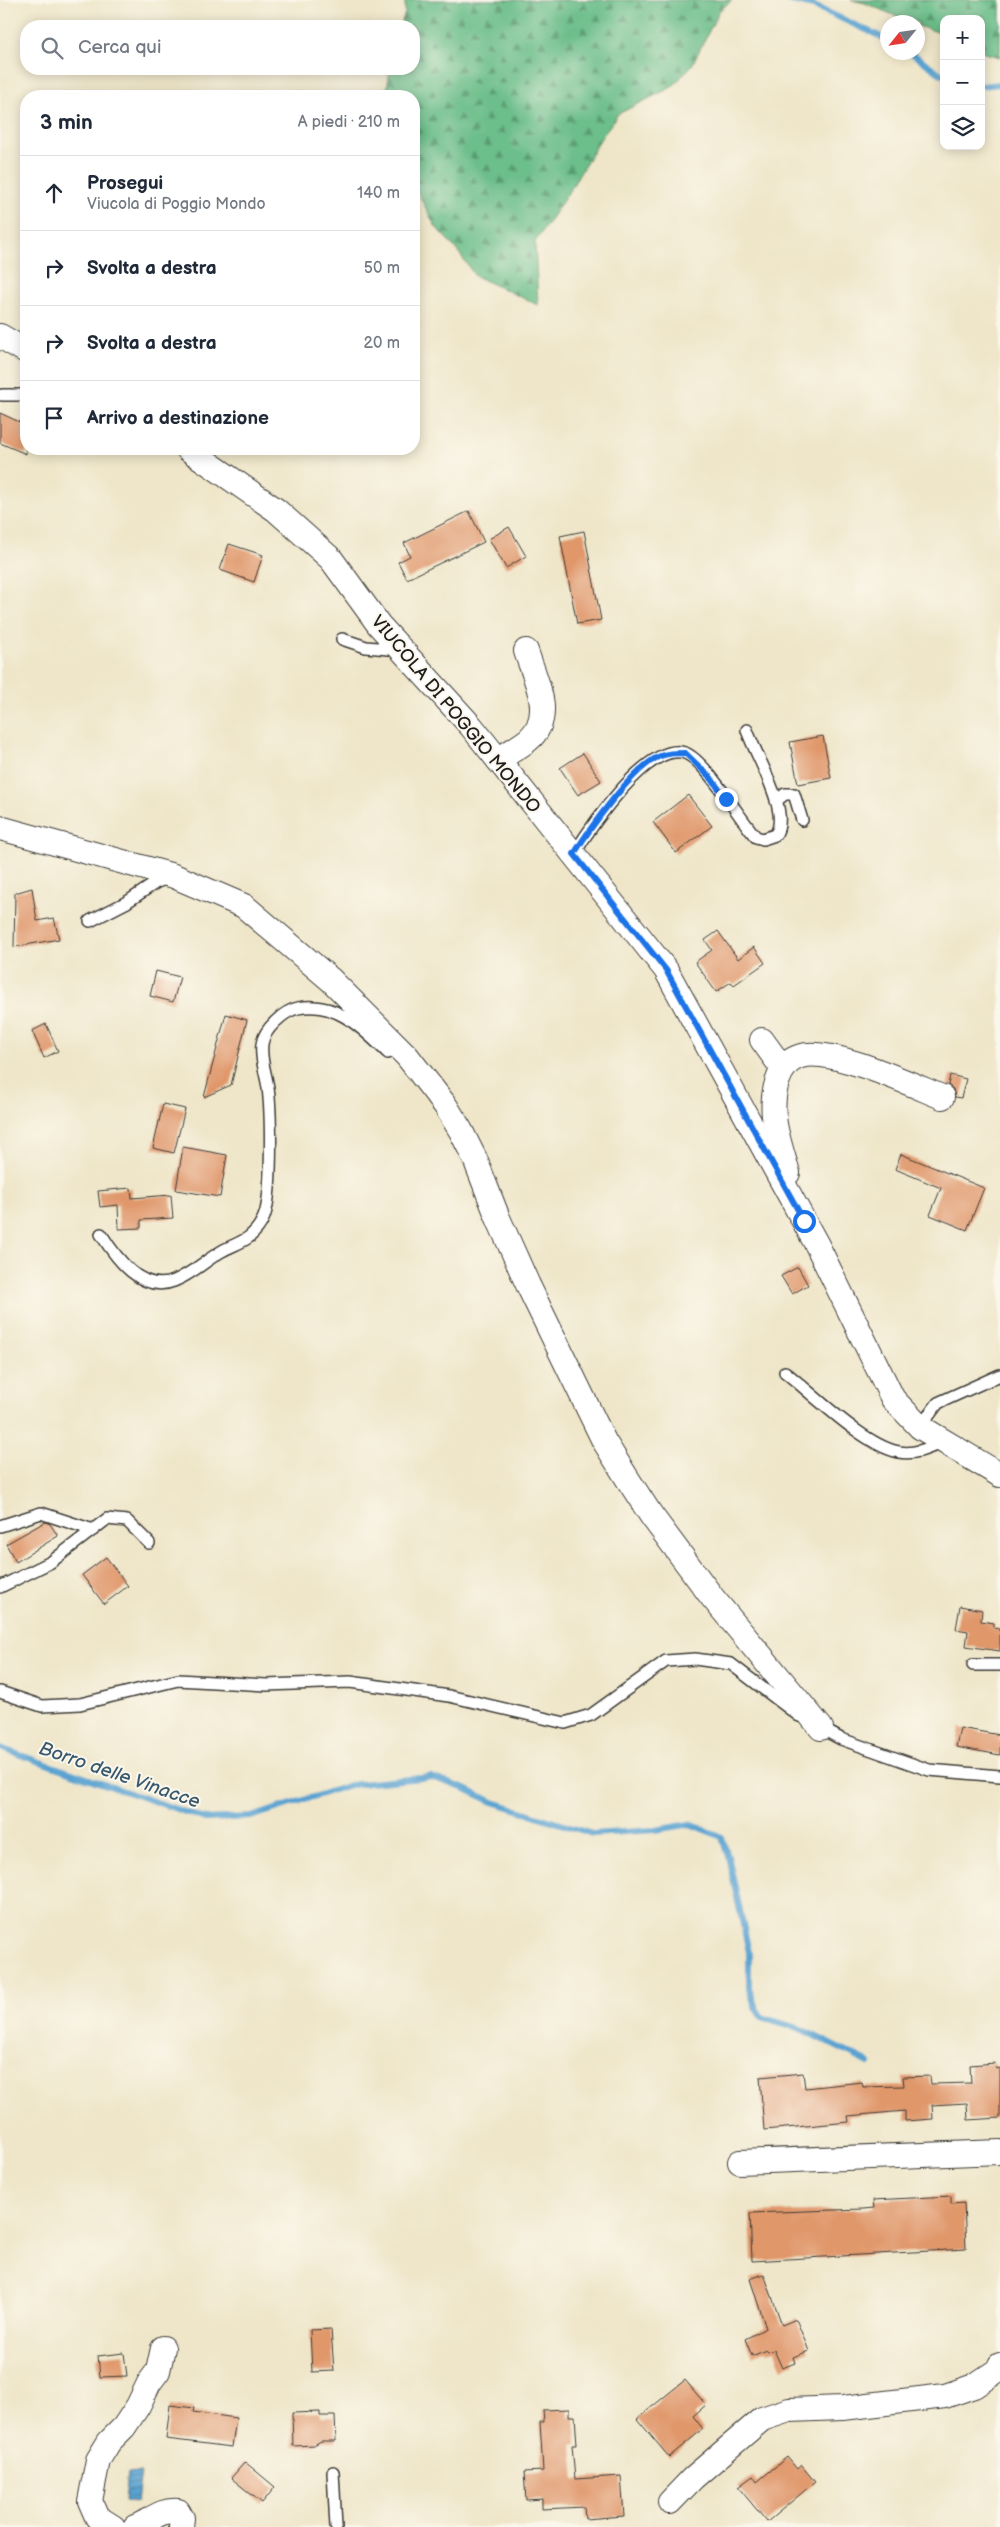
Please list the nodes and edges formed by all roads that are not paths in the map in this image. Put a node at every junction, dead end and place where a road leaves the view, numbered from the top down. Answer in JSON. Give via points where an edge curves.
{"nodes":[{"id":1,"x":2,"y":395,"type":"dead end"},
{"id":2,"x":20,"y":395,"type":"edge"},
{"id":3,"x":197,"y":455,"type":"edge"},
{"id":4,"x":342,"y":639,"type":"dead end"},
{"id":5,"x":402,"y":650,"type":"junction"},
{"id":6,"x":526,"y":651,"type":"dead end"},
{"id":7,"x":747,"y":730,"type":"dead end"},
{"id":8,"x":498,"y":760,"type":"junction"},
{"id":9,"x":776,"y":801,"type":"junction"},
{"id":10,"x":802,"y":820,"type":"dead end"},
{"id":11,"x":0,"y":828,"type":"edge"},
{"id":12,"x":574,"y":854,"type":"junction"},
{"id":13,"x":174,"y":876,"type":"junction"},
{"id":14,"x":90,"y":921,"type":"dead end"},
{"id":15,"x":762,"y":1040,"type":"dead end"},
{"id":16,"x":784,"y":1070,"type":"junction"},
{"id":17,"x":942,"y":1098,"type":"dead end"},
{"id":18,"x":461,"y":1131,"type":"junction"},
{"id":19,"x":808,"y":1228,"type":"junction"},
{"id":20,"x":102,"y":1234,"type":"dead end"},
{"id":21,"x":785,"y":1372,"type":"dead end"},
{"id":22,"x":1000,"y":1375,"type":"edge"},
{"id":23,"x":920,"y":1427,"type":"junction"},
{"id":24,"x":945,"y":1441,"type":"junction"},
{"id":25,"x":1000,"y":1475,"type":"edge"},
{"id":26,"x":0,"y":1526,"type":"edge"},
{"id":27,"x":93,"y":1530,"type":"junction"},
{"id":28,"x":149,"y":1543,"type":"dead end"},
{"id":29,"x":0,"y":1586,"type":"edge"},
{"id":30,"x":973,"y":1665,"type":"dead end"},
{"id":31,"x":1000,"y":1665,"type":"edge"},
{"id":32,"x":0,"y":1692,"type":"edge"},
{"id":33,"x":821,"y":1728,"type":"junction"},
{"id":34,"x":1000,"y":1776,"type":"edge"},
{"id":35,"x":1000,"y":2152,"type":"edge"},
{"id":36,"x":740,"y":2162,"type":"dead end"},
{"id":37,"x":163,"y":2348,"type":"dead end"},
{"id":38,"x":1000,"y":2365,"type":"edge"},
{"id":39,"x":333,"y":2472,"type":"dead end"},
{"id":40,"x":670,"y":2502,"type":"dead end"},
{"id":41,"x":113,"y":2527,"type":"edge"},
{"id":42,"x":135,"y":2527,"type":"edge"},
{"id":43,"x":182,"y":2527,"type":"edge"},
{"id":44,"x":336,"y":2527,"type":"edge"}],
"edges":[{"from":1,"to":2,"type":"lane"},
{"from":3,"to":5,"type":"street","name":"VIUCOLA DI POGGIO MONDO","via":[[276,510],[331,559],[379,625]]},
{"from":4,"to":5,"type":"lane","via":[[366,647]]},
{"from":5,"to":8,"type":"street","name":"VIUCOLA DI POGGIO MONDO"},
{"from":6,"to":8,"type":"street","via":[[543,715],[530,738]]},
{"from":7,"to":9,"type":"lane"},
{"from":8,"to":12,"type":"street","name":"VIUCOLA DI POGGIO MONDO"},
{"from":9,"to":10,"type":"lane","via":[[785,794],[794,794]]},
{"from":9,"to":12,"type":"lane","via":[[781,825],[778,831],[770,838],[756,838],[695,761],[685,753],[665,754],[651,762],[613,799]]},
{"from":11,"to":13,"type":"street"},
{"from":12,"to":19,"type":"street","name":"VIUCOLA DI POGGIO MONDO","via":[[666,970]]},
{"from":13,"to":14,"type":"lane","via":[[157,882]]},
{"from":13,"to":18,"type":"street","via":[[244,906],[331,980],[407,1056]]},
{"from":15,"to":16,"type":"street"},
{"from":16,"to":17,"type":"street","via":[[787,1063],[802,1055],[829,1057],[889,1075]]},
{"from":16,"to":19,"type":"street","via":[[776,1089],[774,1119],[789,1178]]},
{"from":18,"to":20,"type":"lane","via":[[407,1071],[351,1020],[332,1009],[295,1008],[278,1020],[262,1042],[268,1089],[269,1199],[257,1229],[200,1266],[163,1284],[152,1283],[134,1274]]},
{"from":18,"to":33,"type":"street","via":[[528,1284],[604,1441],[661,1529],[712,1597]]},
{"from":19,"to":23,"type":"street","name":"VIUCOLA DI POGGIO MONDO","via":[[893,1400]]},
{"from":21,"to":24,"type":"lane","via":[[869,1440],[898,1452],[921,1452]]},
{"from":22,"to":23,"type":"lane","via":[[938,1403]]},
{"from":23,"to":24,"type":"street","name":"VIUCOLA DI POGGIO MONDO"},
{"from":24,"to":25,"type":"street","name":"VIUCOLA DI POGGIO MONDO"},
{"from":26,"to":27,"type":"lane","via":[[41,1513]]},
{"from":27,"to":28,"type":"lane","via":[[107,1519],[126,1521]]},
{"from":27,"to":29,"type":"lane","via":[[51,1562]]},
{"from":30,"to":31,"type":"lane"},
{"from":32,"to":33,"type":"lane","via":[[42,1706],[80,1704],[178,1680],[266,1685],[350,1682],[449,1696],[564,1724],[590,1716],[666,1661],[695,1659],[731,1664],[802,1718]]},
{"from":33,"to":34,"type":"lane","via":[[841,1739],[929,1770]]},
{"from":35,"to":36,"type":"street"},
{"from":37,"to":41,"type":"street","via":[[158,2371],[129,2420],[98,2460],[90,2501],[97,2517]]},
{"from":38,"to":40,"type":"street","via":[[998,2370],[974,2386],[945,2396],[843,2408],[789,2410],[762,2419]]},
{"from":39,"to":44,"type":"lane"},
{"from":42,"to":43,"type":"street","via":[[159,2512],[170,2510],[178,2510]]}]}
